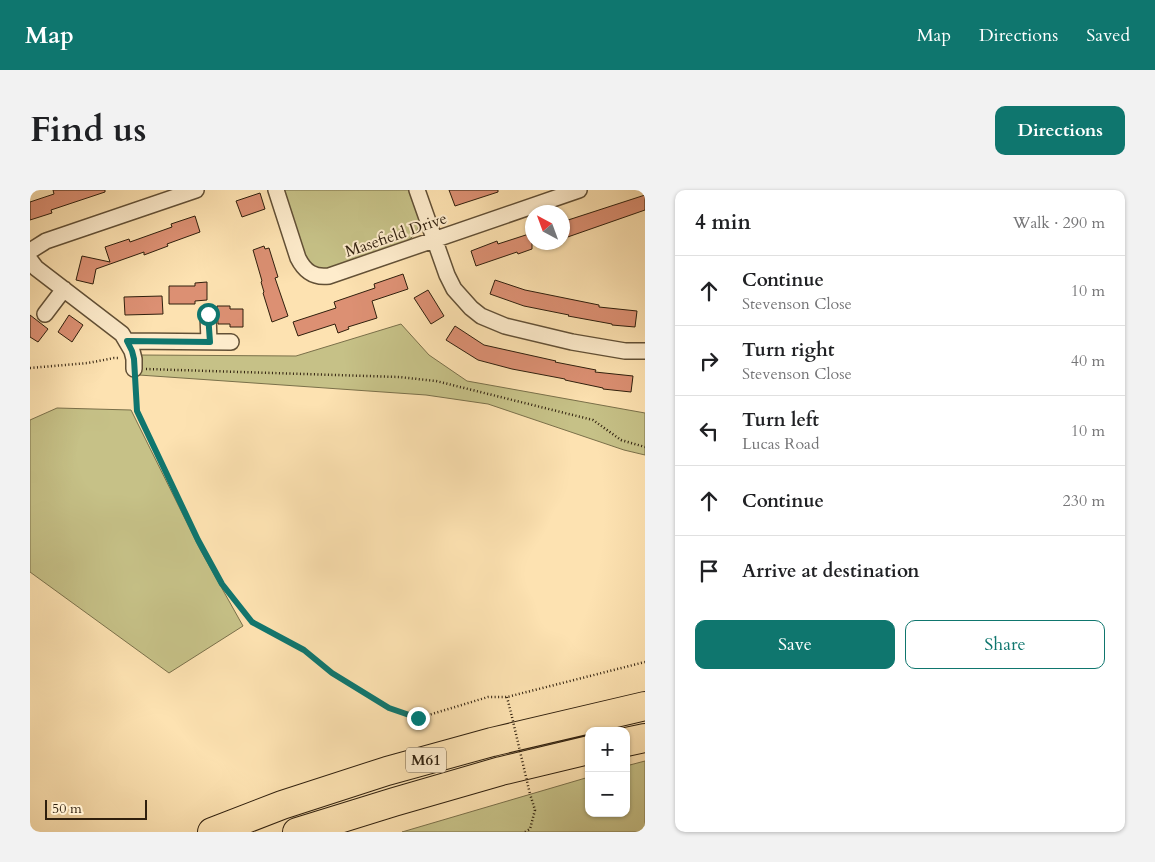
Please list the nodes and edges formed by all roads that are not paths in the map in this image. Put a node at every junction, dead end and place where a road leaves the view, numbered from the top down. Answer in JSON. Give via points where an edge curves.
{"nodes":[{"id":1,"x":196,"y":190,"type":"edge"},
{"id":2,"x":276,"y":190,"type":"edge"},
{"id":3,"x":417,"y":190,"type":"edge"},
{"id":4,"x":579,"y":190,"type":"edge"},
{"id":5,"x":434,"y":239,"type":"junction"},
{"id":6,"x":30,"y":251,"type":"edge"},
{"id":7,"x":30,"y":260,"type":"edge"},
{"id":8,"x":64,"y":289,"type":"junction"},
{"id":9,"x":46,"y":314,"type":"dead end"},
{"id":10,"x":208,"y":314,"type":"dead end"},
{"id":11,"x":127,"y":341,"type":"junction"},
{"id":12,"x":210,"y":342,"type":"junction"},
{"id":13,"x":231,"y":342,"type":"dead end"},
{"id":14,"x":645,"y":351,"type":"edge"},
{"id":15,"x":134,"y":364,"type":"road end"},
{"id":16,"x":645,"y":706,"type":"edge"},
{"id":17,"x":645,"y":738,"type":"edge"},
{"id":18,"x":630,"y":741,"type":"edge"},
{"id":19,"x":585,"y":751,"type":"edge"},
{"id":20,"x":212,"y":832,"type":"edge"},
{"id":21,"x":297,"y":832,"type":"edge"}],
"edges":[{"from":1,"to":6,"type":"street","via":[[46,241]]},
{"from":2,"to":5,"type":"street","name":"Masefield Drive","via":[[298,258],[305,270],[316,276],[329,276]]},
{"from":3,"to":5,"type":"street"},
{"from":4,"to":5,"type":"street","name":"Masefield Drive"},
{"from":5,"to":14,"type":"street","via":[[454,289],[481,316],[504,326],[572,342]]},
{"from":7,"to":8,"type":"street"},
{"from":8,"to":9,"type":"street"},
{"from":8,"to":11,"type":"street"},
{"from":10,"to":12,"type":"street"},
{"from":11,"to":12,"type":"street"},
{"from":11,"to":15,"type":"street"},
{"from":12,"to":13,"type":"street"},
{"from":16,"to":20,"type":"highway","number":"M61","via":[[387,771]]},
{"from":17,"to":18,"type":"highway"},
{"from":19,"to":21,"type":"highway","number":"M61","via":[[501,771]]}]}
